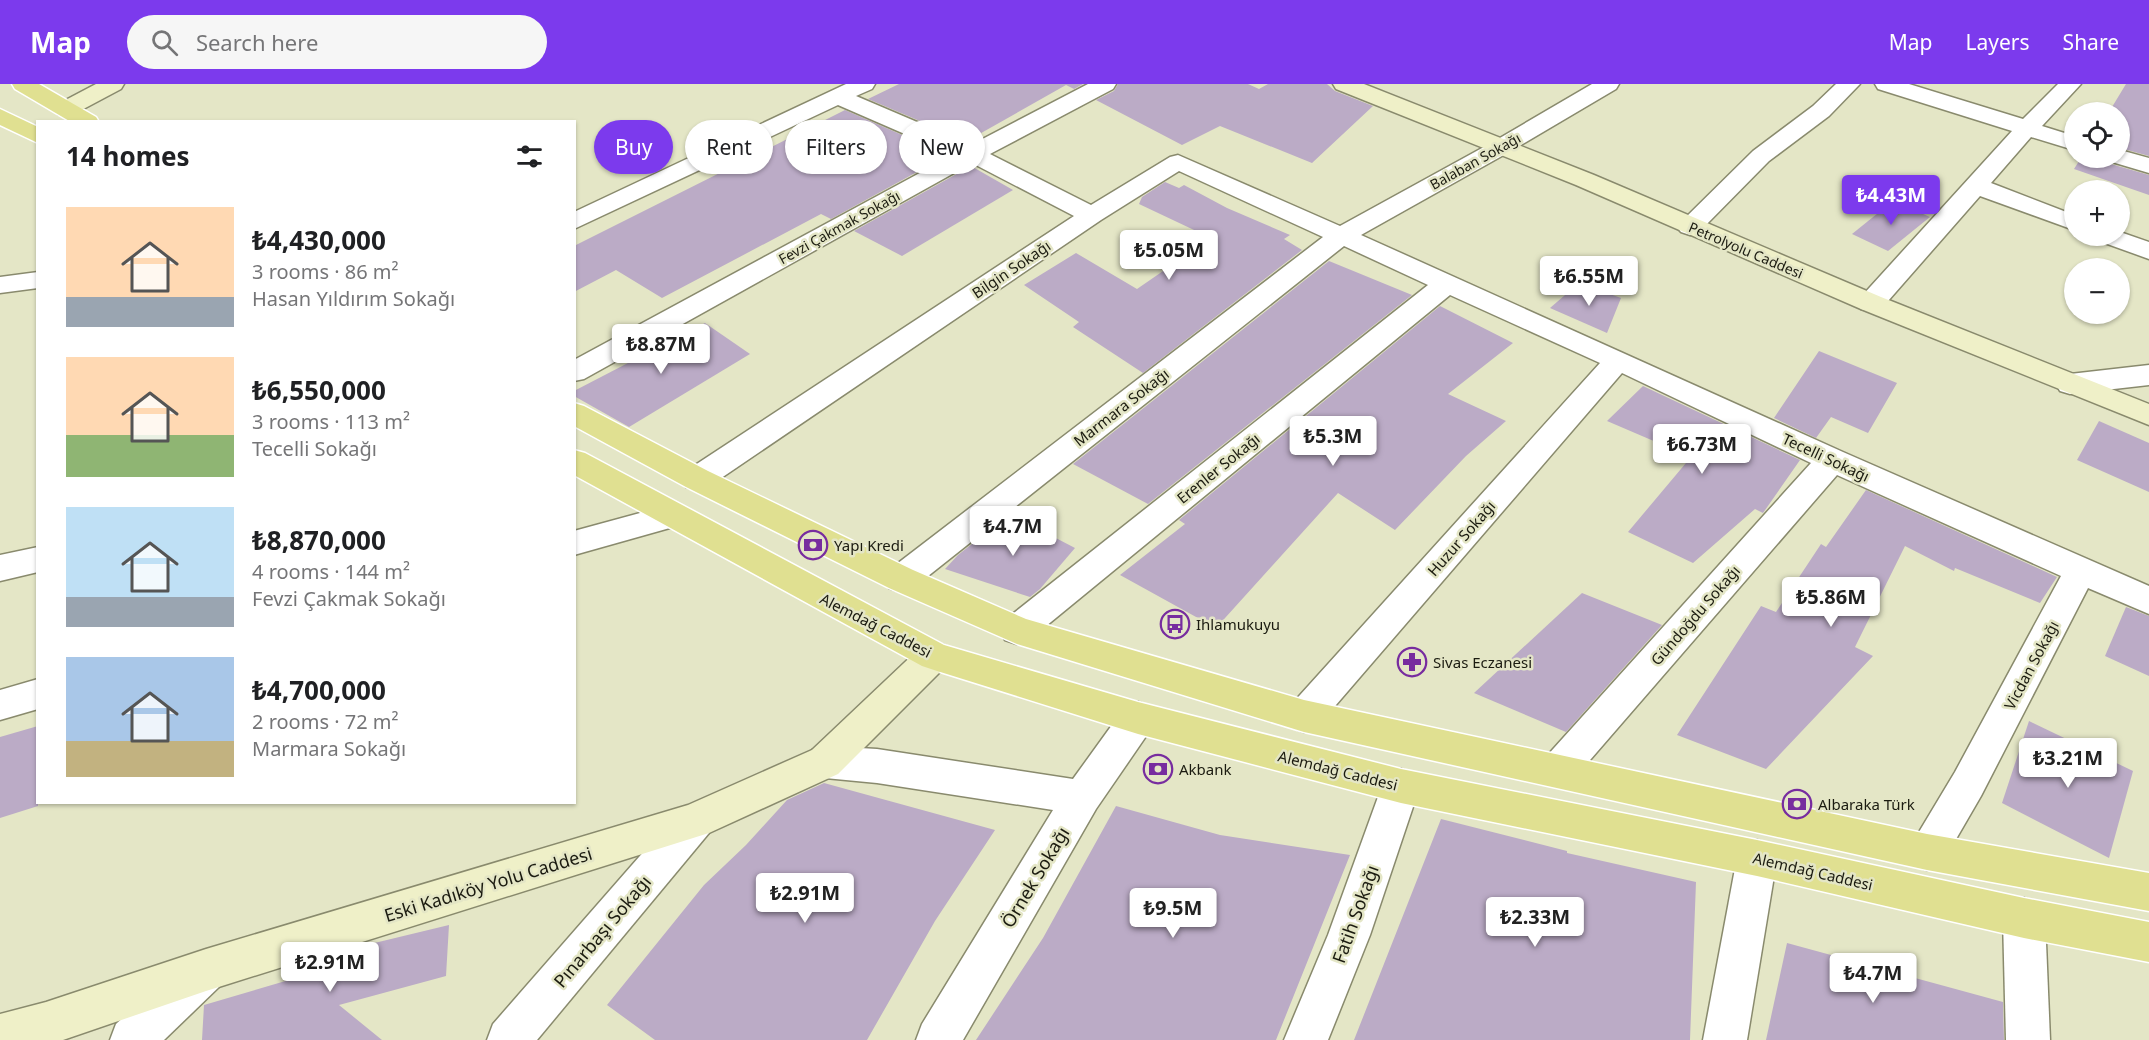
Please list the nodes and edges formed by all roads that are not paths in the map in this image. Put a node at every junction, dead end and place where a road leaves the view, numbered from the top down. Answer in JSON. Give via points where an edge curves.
{"nodes":[{"id":1,"x":23,"y":84,"type":"edge"},
{"id":2,"x":113,"y":84,"type":"edge"},
{"id":3,"x":864,"y":84,"type":"edge"},
{"id":4,"x":1105,"y":84,"type":"edge"},
{"id":5,"x":1344,"y":84,"type":"edge"},
{"id":6,"x":1608,"y":84,"type":"edge"},
{"id":7,"x":1849,"y":84,"type":"edge"},
{"id":8,"x":1886,"y":84,"type":"edge"},
{"id":9,"x":2070,"y":84,"type":"edge"},
{"id":10,"x":838,"y":97,"type":"junction"},
{"id":11,"x":66,"y":108,"type":"junction"},
{"id":12,"x":0,"y":116,"type":"edge"},
{"id":13,"x":46,"y":120,"type":"edge"},
{"id":14,"x":85,"y":120,"type":"edge"},
{"id":15,"x":899,"y":123,"type":"edge"},
{"id":16,"x":35,"y":127,"type":"edge"},
{"id":17,"x":2027,"y":128,"type":"junction"},
{"id":18,"x":2064,"y":140,"type":"edge"},
{"id":19,"x":985,"y":147,"type":"edge"},
{"id":20,"x":1501,"y":147,"type":"junction"},
{"id":21,"x":2130,"y":160,"type":"edge"},
{"id":22,"x":985,"y":161,"type":"edge"},
{"id":23,"x":2149,"y":166,"type":"edge"},
{"id":24,"x":935,"y":174,"type":"edge"},
{"id":25,"x":1975,"y":186,"type":"junction"},
{"id":26,"x":1092,"y":215,"type":"junction"},
{"id":27,"x":2064,"y":219,"type":"edge"},
{"id":28,"x":576,"y":221,"type":"edge"},
{"id":29,"x":1690,"y":226,"type":"junction"},
{"id":30,"x":1342,"y":235,"type":"junction"},
{"id":31,"x":2130,"y":244,"type":"edge"},
{"id":32,"x":2149,"y":251,"type":"edge"},
{"id":33,"x":36,"y":280,"type":"edge"},
{"id":34,"x":1446,"y":284,"type":"junction"},
{"id":35,"x":0,"y":285,"type":"edge"},
{"id":36,"x":1871,"y":303,"type":"junction"},
{"id":37,"x":1618,"y":360,"type":"junction"},
{"id":38,"x":576,"y":371,"type":"edge"},
{"id":39,"x":2149,"y":375,"type":"edge"},
{"id":40,"x":2070,"y":384,"type":"junction"},
{"id":41,"x":576,"y":414,"type":"edge"},
{"id":42,"x":2149,"y":415,"type":"edge"},
{"id":43,"x":1832,"y":460,"type":"junction"},
{"id":44,"x":576,"y":462,"type":"edge"},
{"id":45,"x":697,"y":479,"type":"junction"},
{"id":46,"x":673,"y":516,"type":"junction"},
{"id":47,"x":576,"y":542,"type":"edge"},
{"id":48,"x":36,"y":559,"type":"edge"},
{"id":49,"x":0,"y":568,"type":"edge"},
{"id":50,"x":2080,"y":571,"type":"junction"},
{"id":51,"x":901,"y":579,"type":"junction"},
{"id":52,"x":2149,"y":601,"type":"edge"},
{"id":53,"x":1017,"y":630,"type":"junction"},
{"id":54,"x":934,"y":656,"type":"junction"},
{"id":55,"x":36,"y":695,"type":"edge"},
{"id":56,"x":0,"y":705,"type":"edge"},
{"id":57,"x":1304,"y":716,"type":"junction"},
{"id":58,"x":1138,"y":718,"type":"junction"},
{"id":59,"x":825,"y":762,"type":"junction"},
{"id":60,"x":1558,"y":770,"type":"junction"},
{"id":61,"x":1401,"y":786,"type":"junction"},
{"id":62,"x":1082,"y":797,"type":"junction"},
{"id":63,"x":695,"y":821,"type":"junction"},
{"id":64,"x":1927,"y":852,"type":"junction"},
{"id":65,"x":1757,"y":858,"type":"junction"},
{"id":66,"x":2149,"y":892,"type":"edge"},
{"id":67,"x":2024,"y":918,"type":"junction"},
{"id":68,"x":2149,"y":942,"type":"edge"},
{"id":69,"x":206,"y":970,"type":"junction"},
{"id":70,"x":0,"y":1036,"type":"edge"},
{"id":71,"x":132,"y":1040,"type":"edge"},
{"id":72,"x":509,"y":1040,"type":"edge"},
{"id":73,"x":938,"y":1040,"type":"edge"},
{"id":74,"x":1306,"y":1040,"type":"edge"},
{"id":75,"x":1725,"y":1040,"type":"edge"},
{"id":76,"x":2028,"y":1040,"type":"edge"}],
"edges":[{"from":1,"to":11,"type":"main road"},
{"from":2,"to":11,"type":"main road"},
{"from":3,"to":10,"type":"street"},
{"from":4,"to":19,"type":"street","name":"Fevzi Çakmak Sokağı"},
{"from":5,"to":20,"type":"main road","name":"Petrolyolu Caddesi"},
{"from":6,"to":20,"type":"street","name":"Balaban Sokağı"},
{"from":7,"to":29,"type":"street","via":[[1821,111],[1761,156]]},
{"from":8,"to":17,"type":"street"},
{"from":9,"to":17,"type":"street"},
{"from":10,"to":15,"type":"street"},
{"from":10,"to":28,"type":"street"},
{"from":11,"to":13,"type":"main road"},
{"from":11,"to":14,"type":"main road"},
{"from":12,"to":16,"type":"main road"},
{"from":17,"to":18,"type":"street"},
{"from":17,"to":25,"type":"street"},
{"from":20,"to":29,"type":"main road","name":"Petrolyolu Caddesi"},
{"from":20,"to":30,"type":"street","name":"Balaban Sokağı"},
{"from":21,"to":23,"type":"street"},
{"from":22,"to":26,"type":"street"},
{"from":24,"to":38,"type":"street","name":"Fevzi Çakmak Sokağı"},
{"from":25,"to":27,"type":"street"},
{"from":25,"to":36,"type":"street"},
{"from":26,"to":30,"type":"street","name":"Bilgin Sokağı","via":[[1178,162]]},
{"from":26,"to":45,"type":"street","name":"Bilgin Sokağı"},
{"from":29,"to":36,"type":"main road","name":"Petrolyolu Caddesi"},
{"from":30,"to":34,"type":"street","name":"Tecelli Sokağı"},
{"from":30,"to":51,"type":"street","name":"Marmara Sokağı"},
{"from":31,"to":32,"type":"street"},
{"from":33,"to":35,"type":"street"},
{"from":34,"to":37,"type":"street","name":"Tecelli Sokağı"},
{"from":34,"to":53,"type":"street","name":"Erenler Sokağı"},
{"from":36,"to":40,"type":"main road","name":"Petrolyolu Caddesi"},
{"from":37,"to":43,"type":"street","name":"Tecelli Sokağı"},
{"from":37,"to":57,"type":"street","name":"Huzur Sokağı"},
{"from":39,"to":40,"type":"street"},
{"from":40,"to":42,"type":"main road","name":"Petrolyolu Caddesi"},
{"from":41,"to":45,"type":"main road"},
{"from":43,"to":50,"type":"street","name":"Tecelli Sokağı"},
{"from":43,"to":60,"type":"street","name":"Gündoğdu Sokağı"},
{"from":44,"to":46,"type":"main road","name":"Alemdağ Caddesi"},
{"from":45,"to":51,"type":"main road"},
{"from":46,"to":47,"type":"street"},
{"from":46,"to":54,"type":"main road","name":"Alemdağ Caddesi"},
{"from":48,"to":49,"type":"street"},
{"from":50,"to":52,"type":"street","name":"Tecelli Sokağı"},
{"from":50,"to":64,"type":"street","name":"Vicdan Sokağı","via":[[1968,784]]},
{"from":51,"to":53,"type":"main road"},
{"from":53,"to":57,"type":"main road"},
{"from":54,"to":58,"type":"main road","name":"Alemdağ Caddesi"},
{"from":54,"to":59,"type":"main road","name":"Eski Kadıköy Yolu Caddesi"},
{"from":55,"to":56,"type":"street"},
{"from":57,"to":60,"type":"main road"},
{"from":58,"to":61,"type":"main road","name":"Alemdağ Caddesi"},
{"from":58,"to":62,"type":"street","name":"Örnek Sokağı"},
{"from":59,"to":62,"type":"street","via":[[877,766]]},
{"from":59,"to":63,"type":"main road","name":"Eski Kadıköy Yolu Caddesi"},
{"from":60,"to":64,"type":"main road"},
{"from":61,"to":65,"type":"main road","name":"Alemdağ Caddesi"},
{"from":61,"to":74,"type":"street","name":"Fatih Sokağı","via":[[1349,934]]},
{"from":62,"to":73,"type":"street","name":"Örnek Sokağı"},
{"from":63,"to":69,"type":"main road","name":"Eski Kadıköy Yolu Caddesi"},
{"from":63,"to":72,"type":"street","name":"Pınarbaşı Sokağı"},
{"from":64,"to":66,"type":"main road"},
{"from":65,"to":67,"type":"main road","name":"Alemdağ Caddesi"},
{"from":65,"to":75,"type":"street"},
{"from":67,"to":68,"type":"main road","name":"Alemdağ Caddesi"},
{"from":67,"to":76,"type":"street"},
{"from":69,"to":70,"type":"main road","name":"Eski Kadıköy Yolu Caddesi"},
{"from":69,"to":71,"type":"street"}]}
